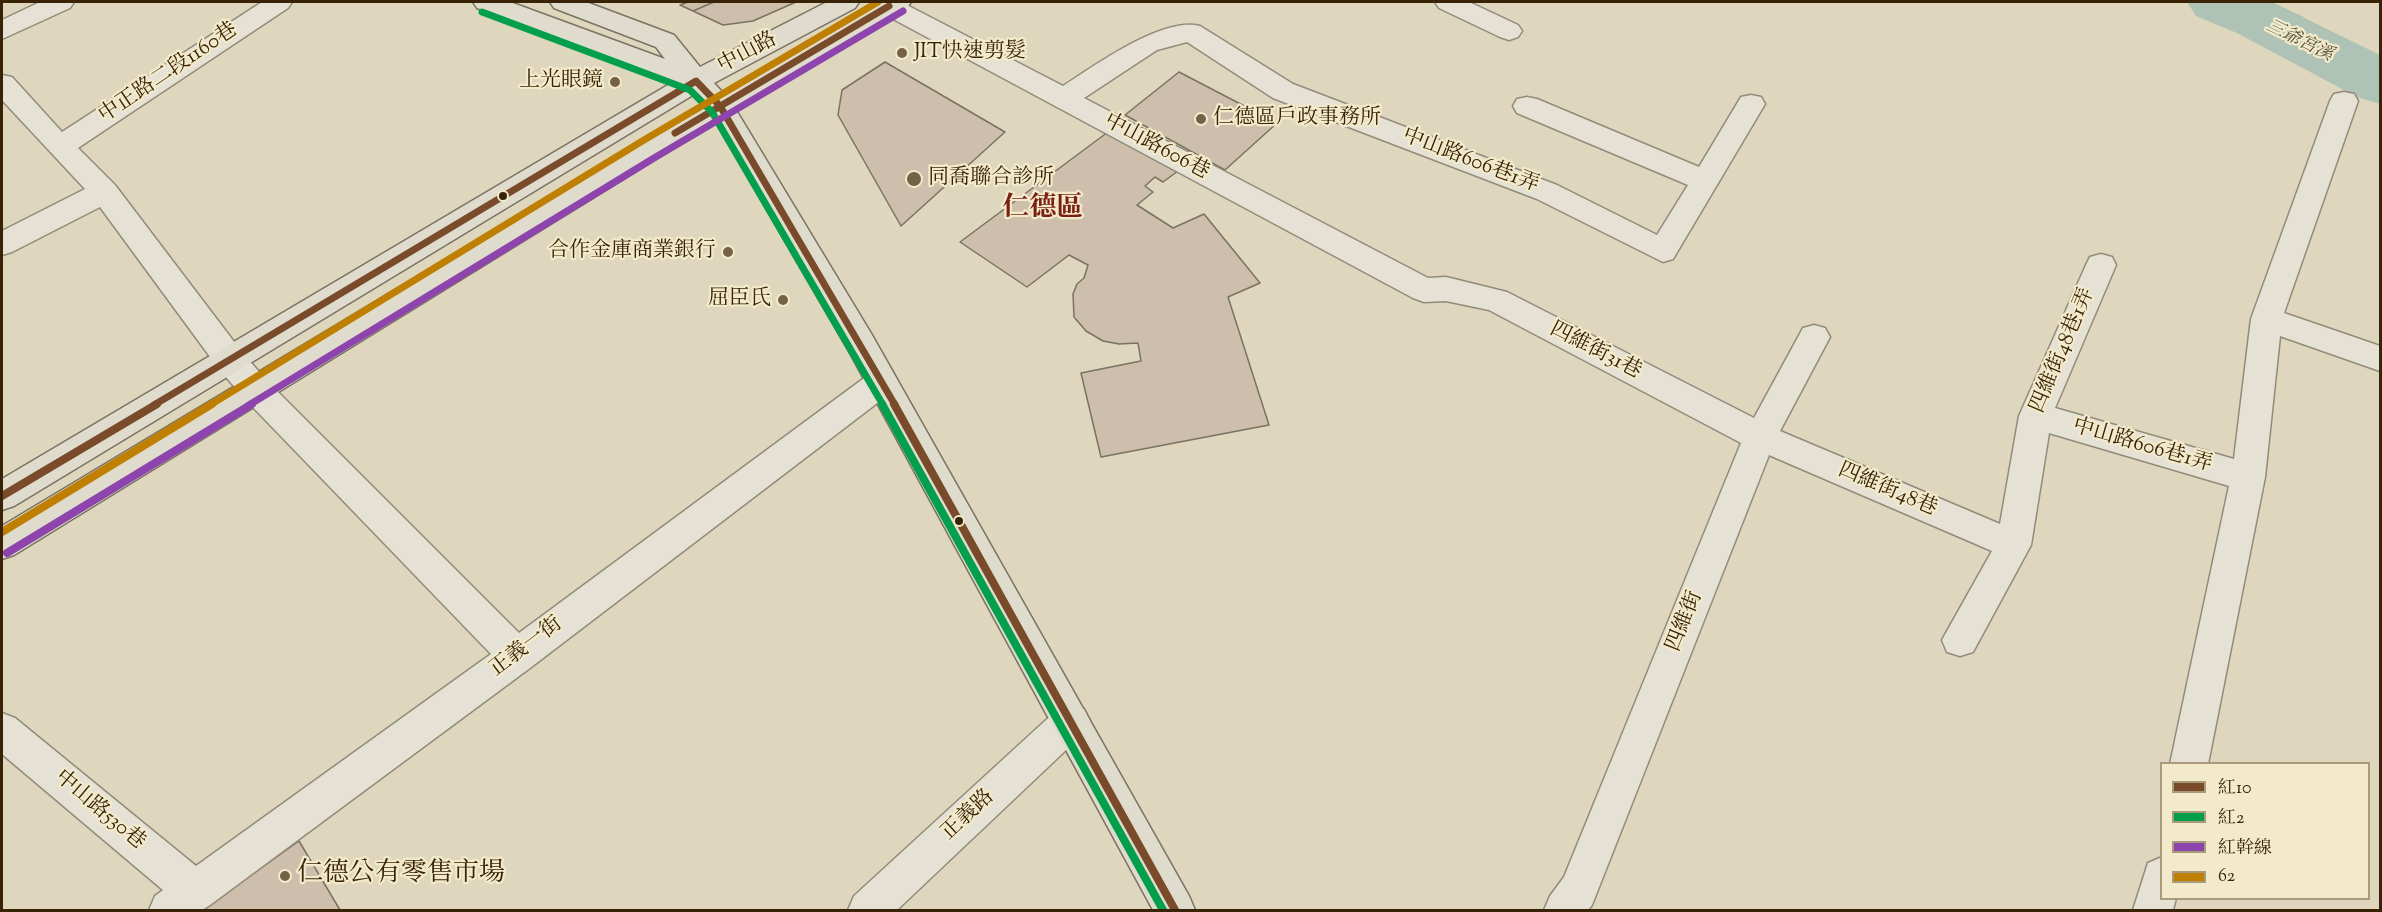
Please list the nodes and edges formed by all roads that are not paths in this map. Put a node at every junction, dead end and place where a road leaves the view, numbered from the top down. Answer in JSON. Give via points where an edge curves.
{"nodes":[{"id":1,"x":61,"y":2,"type":"edge"},
{"id":2,"x":279,"y":2,"type":"edge"},
{"id":3,"x":486,"y":2,"type":"edge"},
{"id":4,"x":563,"y":2,"type":"edge"},
{"id":5,"x":846,"y":2,"type":"edge"},
{"id":6,"x":1448,"y":2,"type":"edge"},
{"id":7,"x":894,"y":4,"type":"edge"},
{"id":8,"x":2,"y":30,"type":"edge"},
{"id":9,"x":1509,"y":32,"type":"dead end"},
{"id":10,"x":696,"y":81,"type":"junction"},
{"id":11,"x":2,"y":84,"type":"edge"},
{"id":12,"x":1063,"y":99,"type":"junction"},
{"id":13,"x":2343,"y":101,"type":"dead end"},
{"id":14,"x":1751,"y":104,"type":"dead end"},
{"id":15,"x":720,"y":106,"type":"junction"},
{"id":16,"x":1527,"y":106,"type":"dead end"},
{"id":17,"x":60,"y":147,"type":"junction"},
{"id":18,"x":1705,"y":181,"type":"junction"},
{"id":19,"x":105,"y":192,"type":"junction"},
{"id":20,"x":2,"y":244,"type":"edge"},
{"id":21,"x":2101,"y":265,"type":"dead end"},
{"id":22,"x":1424,"y":290,"type":"joint"},
{"id":23,"x":2266,"y":319,"type":"junction"},
{"id":24,"x":1814,"y":337,"type":"dead end"},
{"id":25,"x":2380,"y":359,"type":"edge"},
{"id":26,"x":230,"y":360,"type":"junction"},
{"id":27,"x":882,"y":382,"type":"junction"},
{"id":28,"x":256,"y":390,"type":"junction"},
{"id":29,"x":2035,"y":416,"type":"junction"},
{"id":30,"x":1760,"y":437,"type":"junction"},
{"id":31,"x":2248,"y":477,"type":"junction"},
{"id":32,"x":2,"y":496,"type":"edge"},
{"id":33,"x":2,"y":544,"type":"edge"},
{"id":34,"x":2014,"y":545,"type":"junction"},
{"id":35,"x":1960,"y":640,"type":"dead end"},
{"id":36,"x":517,"y":656,"type":"junction"},
{"id":37,"x":1071,"y":721,"type":"junction"},
{"id":38,"x":2,"y":730,"type":"edge"},
{"id":39,"x":2188,"y":762,"type":"edge"},
{"id":40,"x":2160,"y":884,"type":"edge"},
{"id":41,"x":182,"y":901,"type":"edge"},
{"id":42,"x":868,"y":910,"type":"edge"},
{"id":43,"x":1175,"y":910,"type":"edge"},
{"id":44,"x":1564,"y":910,"type":"edge"},
{"id":45,"x":2153,"y":910,"type":"edge"}],
"edges":[{"from":1,"to":8,"type":"street"},
{"from":2,"to":17,"type":"street","name":"中正路二段1160巷"},
{"from":3,"to":10,"type":"main road"},
{"from":4,"to":10,"type":"main road","via":[[665,41]]},
{"from":5,"to":10,"type":"main road","name":"中山路"},
{"from":6,"to":9,"type":"street"},
{"from":7,"to":12,"type":"street","name":"中山路606巷"},
{"from":7,"to":15,"type":"main road","name":"中山路"},
{"from":10,"to":15,"type":"main road"},
{"from":10,"to":26,"type":"main road","name":"中山路"},
{"from":11,"to":17,"type":"street"},
{"from":12,"to":18,"type":"street","name":"中山路606巷1弄","via":[[1148,44],[1191,32],[1283,91],[1548,192],[1663,251]]},
{"from":12,"to":22,"type":"street","name":"中山路606巷"},
{"from":13,"to":23,"type":"street"},
{"from":14,"to":18,"type":"street","name":"中山路606巷1弄"},
{"from":15,"to":27,"type":"main road"},
{"from":15,"to":28,"type":"main road","name":"中山路"},
{"from":16,"to":18,"type":"street"},
{"from":17,"to":19,"type":"street"},
{"from":19,"to":20,"type":"street"},
{"from":19,"to":26,"type":"street"},
{"from":21,"to":29,"type":"street","name":"四維街48巷1弄"},
{"from":22,"to":30,"type":"street","name":"四維街31巷","via":[[1446,289],[1496,300]]},
{"from":23,"to":25,"type":"street"},
{"from":23,"to":31,"type":"street"},
{"from":24,"to":30,"type":"street","name":"四維街"},
{"from":26,"to":28,"type":"street"},
{"from":26,"to":32,"type":"main road","name":"中山路"},
{"from":27,"to":36,"type":"street","name":"正義一街"},
{"from":27,"to":37,"type":"main road"},
{"from":28,"to":33,"type":"main road","name":"中山路"},
{"from":28,"to":36,"type":"street"},
{"from":29,"to":31,"type":"street","name":"中山路606巷1弄"},
{"from":29,"to":34,"type":"street","name":"四維街48巷1弄"},
{"from":30,"to":34,"type":"street","name":"四維街48巷"},
{"from":30,"to":44,"type":"street","name":"四維街","via":[[1578,891]]},
{"from":31,"to":39,"type":"street"},
{"from":34,"to":35,"type":"street"},
{"from":36,"to":41,"type":"street","name":"正義一街"},
{"from":37,"to":42,"type":"street","name":"正義路"},
{"from":37,"to":43,"type":"main road"},
{"from":38,"to":41,"type":"street","name":"中山路530巷"},
{"from":40,"to":45,"type":"street"}]}
